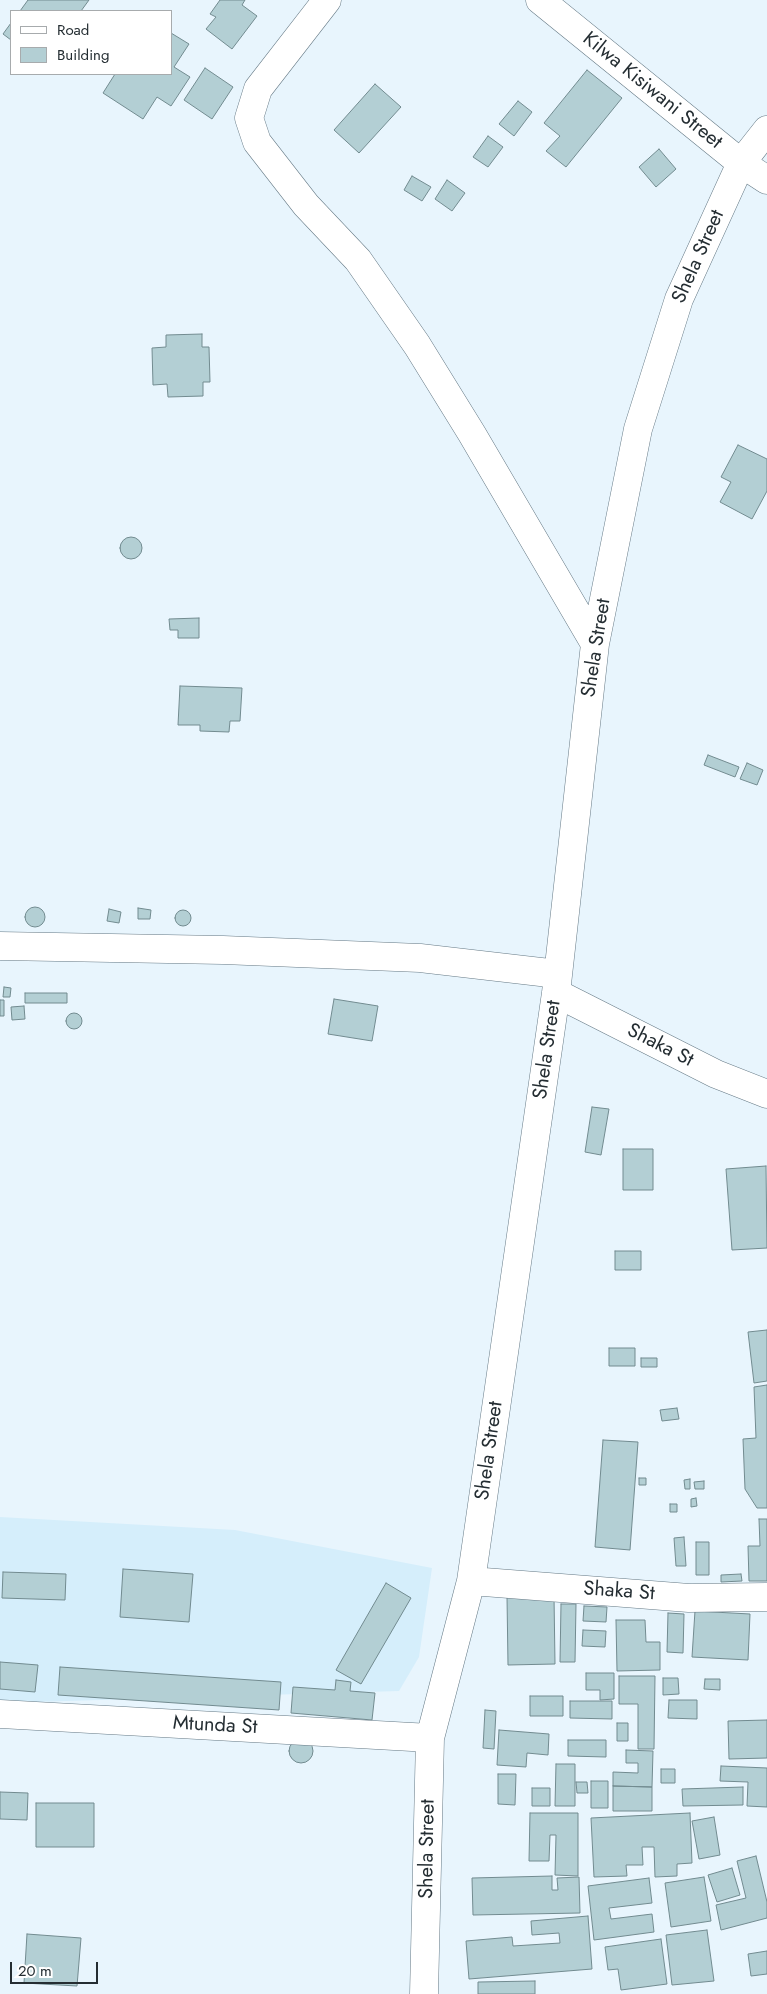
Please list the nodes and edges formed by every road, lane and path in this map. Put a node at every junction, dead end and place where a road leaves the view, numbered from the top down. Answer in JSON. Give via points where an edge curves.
{"nodes":[{"id":1,"x":327,"y":0,"type":"edge"},
{"id":2,"x":540,"y":0,"type":"edge"},
{"id":3,"x":767,"y":130,"type":"edge"},
{"id":4,"x":741,"y":163,"type":"junction"},
{"id":5,"x":767,"y":180,"type":"edge"},
{"id":6,"x":595,"y":644,"type":"junction"},
{"id":7,"x":0,"y":946,"type":"edge"},
{"id":8,"x":557,"y":983,"type":"junction"},
{"id":9,"x":767,"y":1094,"type":"edge"},
{"id":10,"x":471,"y":1581,"type":"junction"},
{"id":11,"x":767,"y":1597,"type":"edge"},
{"id":12,"x":0,"y":1714,"type":"edge"},
{"id":13,"x":430,"y":1738,"type":"junction"},
{"id":14,"x":424,"y":1994,"type":"edge"}],
"edges":[{"from":1,"to":6,"type":"street","via":[[258,89],[249,118],[257,142],[306,205],[358,260],[417,345]]},
{"from":2,"to":4,"type":"street","name":"Kilwa Kisiwani Street"},
{"from":3,"to":4,"type":"street","name":"Shela Street"},
{"from":4,"to":5,"type":"street","name":"Kilwa Kisiwani Street"},
{"from":4,"to":6,"type":"street","name":"Shela Street","via":[[679,300],[638,429]]},
{"from":6,"to":8,"type":"street","name":"Shela Street"},
{"from":7,"to":8,"type":"street","via":[[410,957]]},
{"from":8,"to":9,"type":"street","name":"Shaka St","via":[[716,1074]]},
{"from":8,"to":10,"type":"street","name":"Shela Street"},
{"from":10,"to":11,"type":"street","name":"Shaka St","via":[[689,1598]]},
{"from":10,"to":13,"type":"street","name":"Shela Street"},
{"from":12,"to":13,"type":"street","name":"Mtunda St"},
{"from":13,"to":14,"type":"street","name":"Shela Street"}]}
